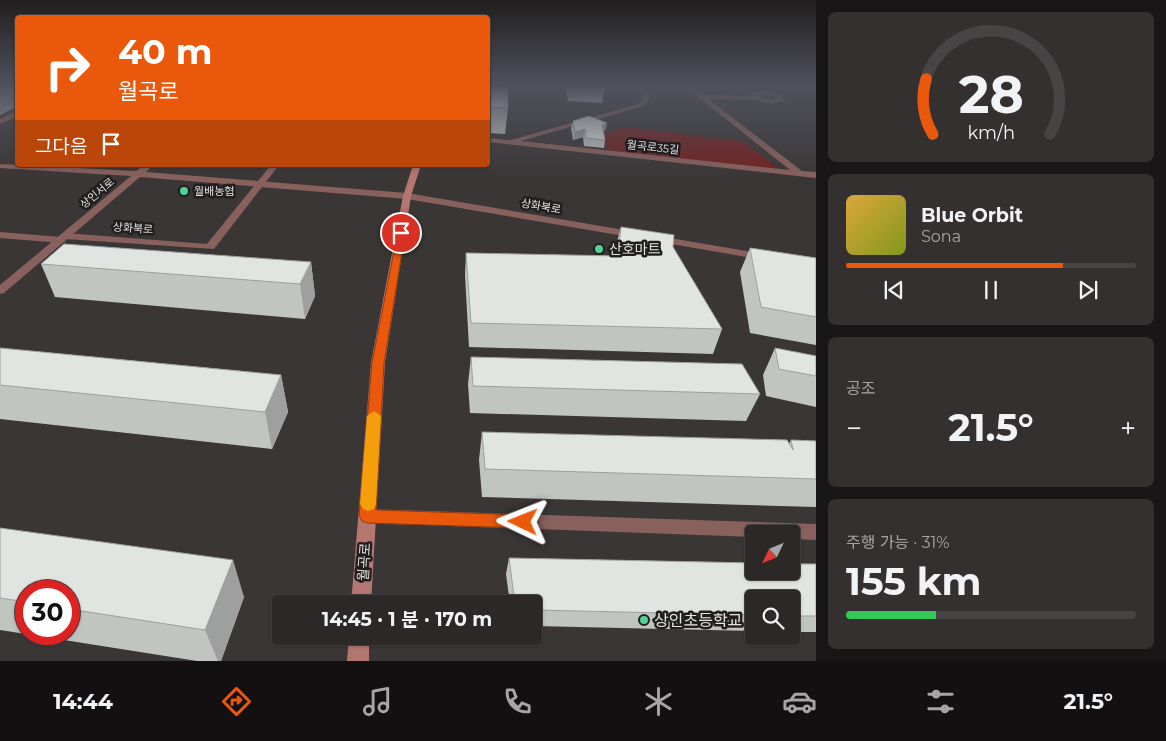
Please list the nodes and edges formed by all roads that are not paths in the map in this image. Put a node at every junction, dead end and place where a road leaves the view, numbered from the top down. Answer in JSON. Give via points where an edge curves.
{"nodes":[{"id":1,"x":13,"y":116,"type":"edge"},
{"id":2,"x":603,"y":116,"type":"edge"},
{"id":3,"x":725,"y":116,"type":"edge"},
{"id":4,"x":1,"y":122,"type":"edge"},
{"id":5,"x":15,"y":122,"type":"edge"},
{"id":6,"x":490,"y":140,"type":"edge"},
{"id":7,"x":507,"y":143,"type":"junction"},
{"id":8,"x":0,"y":166,"type":"edge"},
{"id":9,"x":15,"y":167,"type":"edge"},
{"id":10,"x":17,"y":167,"type":"edge"},
{"id":11,"x":146,"y":167,"type":"edge"},
{"id":12,"x":273,"y":167,"type":"edge"},
{"id":13,"x":416,"y":167,"type":"edge"},
{"id":14,"x":138,"y":174,"type":"junction"},
{"id":15,"x":801,"y":174,"type":"junction"},
{"id":16,"x":816,"y":175,"type":"edge"},
{"id":17,"x":259,"y":184,"type":"junction"},
{"id":18,"x":407,"y":196,"type":"junction"},
{"id":19,"x":0,"y":235,"type":"edge"},
{"id":20,"x":63,"y":238,"type":"junction"},
{"id":21,"x":777,"y":260,"type":"edge"},
{"id":22,"x":0,"y":291,"type":"edge"},
{"id":23,"x":367,"y":516,"type":"junction"},
{"id":24,"x":816,"y":532,"type":"edge"},
{"id":25,"x":362,"y":595,"type":"edge"},
{"id":26,"x":359,"y":645,"type":"edge"},
{"id":27,"x":358,"y":661,"type":"edge"}],
"edges":[{"from":1,"to":4,"type":"street"},
{"from":2,"to":7,"type":"street"},
{"from":3,"to":15,"type":"street"},
{"from":4,"to":5,"type":"street"},
{"from":6,"to":7,"type":"street","name":"월곡로35길"},
{"from":7,"to":15,"type":"street","name":"월곡로35길"},
{"from":8,"to":9,"type":"street","name":"상화북로"},
{"from":10,"to":14,"type":"street","name":"상화북로"},
{"from":11,"to":14,"type":"street","name":"상인서로"},
{"from":12,"to":17,"type":"street","name":"상화북로"},
{"from":13,"to":18,"type":"main road","name":"월곡로"},
{"from":14,"to":17,"type":"street","name":"상화북로"},
{"from":14,"to":20,"type":"street","name":"상인서로"},
{"from":15,"to":16,"type":"street","name":"월곡로35길"},
{"from":17,"to":18,"type":"street","name":"상화북로"},
{"from":17,"to":20,"type":"street","name":"상화북로","via":[[210,247]]},
{"from":18,"to":21,"type":"street","name":"상화북로"},
{"from":18,"to":23,"type":"main road","name":"월곡로","via":[[378,363]]},
{"from":19,"to":20,"type":"street"},
{"from":20,"to":22,"type":"street","name":"상인서로"},
{"from":23,"to":24,"type":"street"},
{"from":23,"to":25,"type":"main road","name":"월곡로"},
{"from":26,"to":27,"type":"main road"}]}
